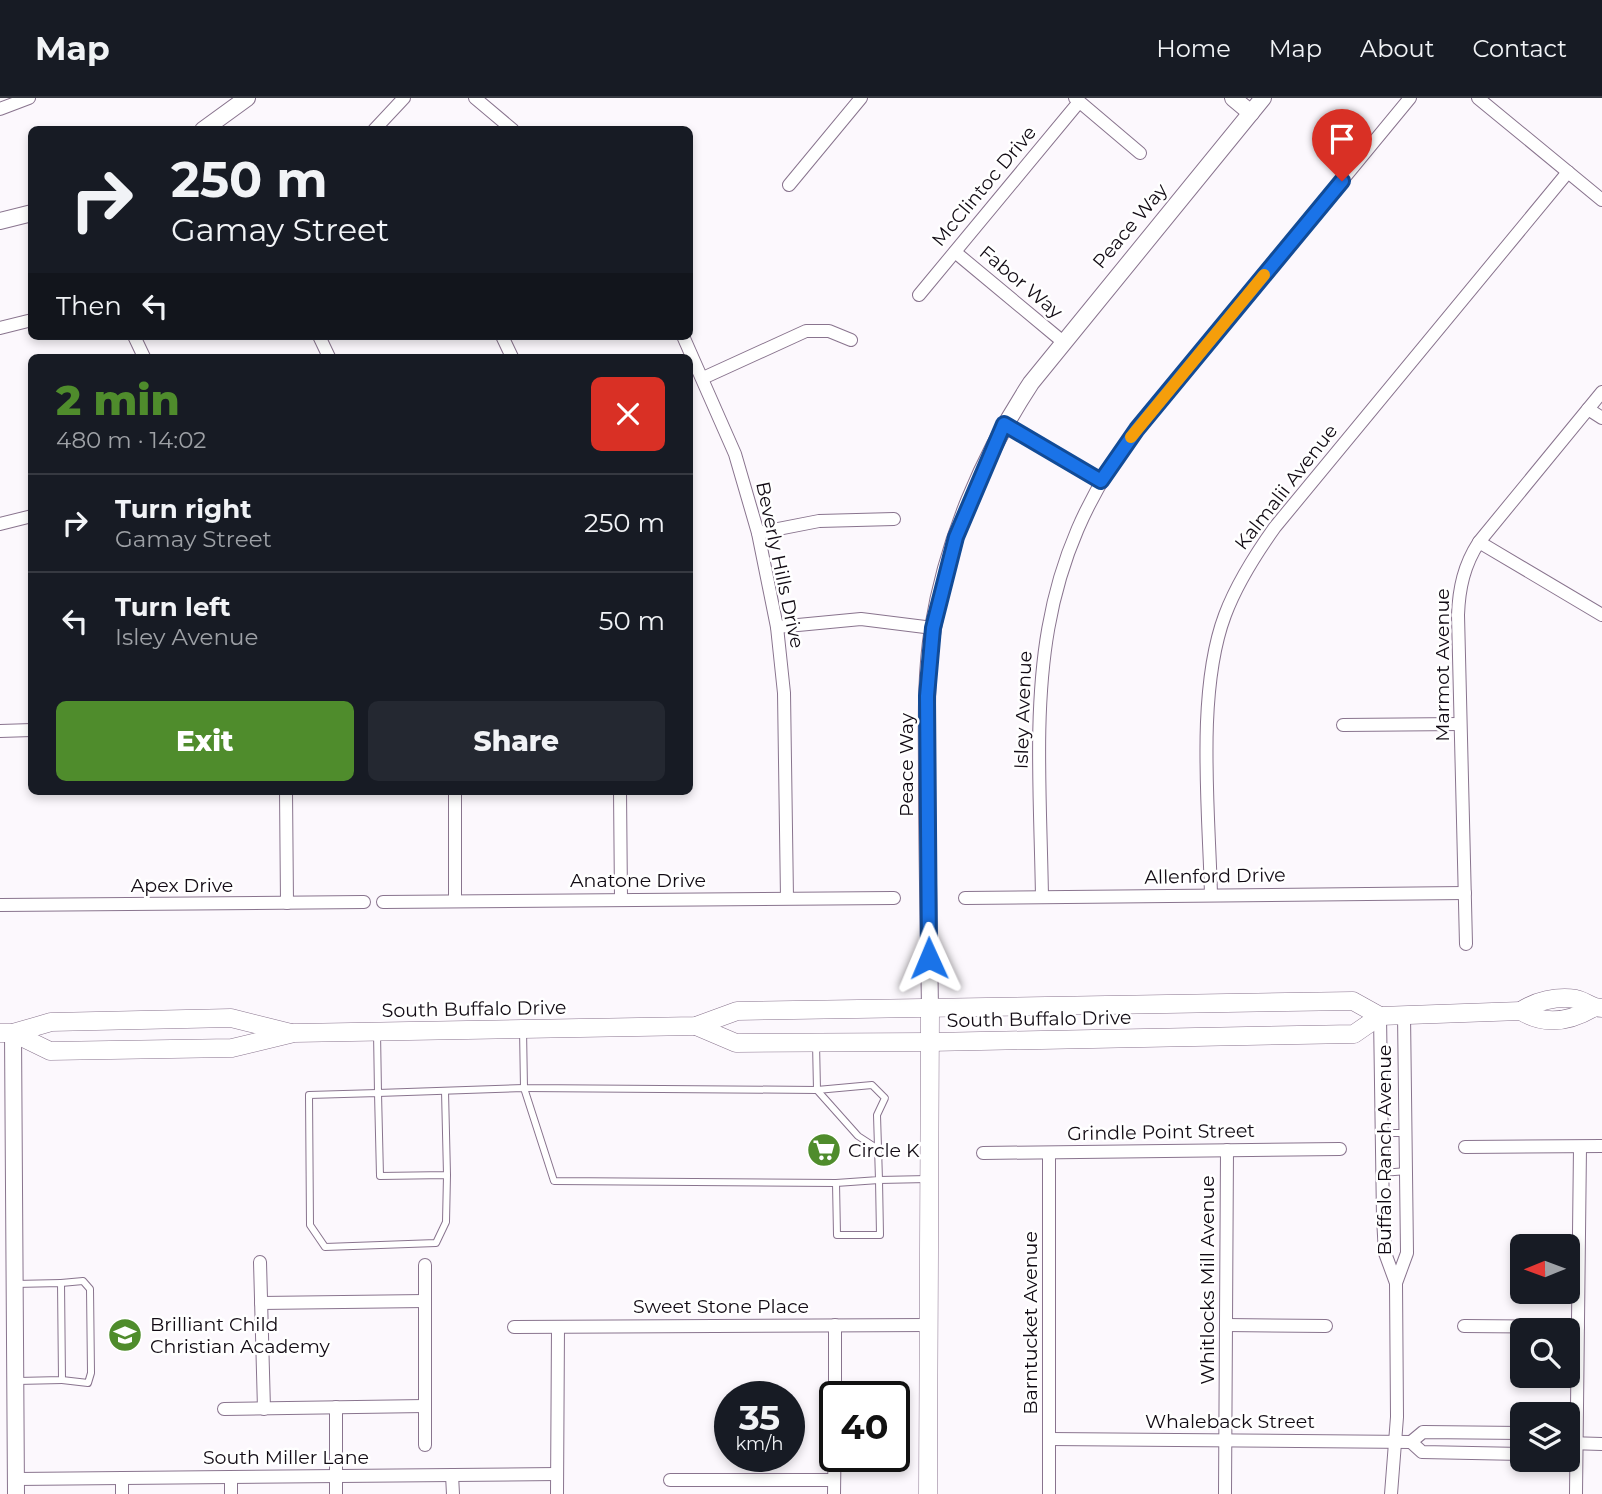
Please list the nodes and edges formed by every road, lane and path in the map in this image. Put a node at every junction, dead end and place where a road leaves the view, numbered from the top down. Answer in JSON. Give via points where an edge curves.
{"nodes":[{"id":1,"x":29,"y":98,"type":"edge"},
{"id":2,"x":247,"y":98,"type":"edge"},
{"id":3,"x":404,"y":98,"type":"edge"},
{"id":4,"x":475,"y":98,"type":"edge"},
{"id":5,"x":861,"y":98,"type":"edge"},
{"id":6,"x":1233,"y":98,"type":"edge"},
{"id":7,"x":1264,"y":98,"type":"edge"},
{"id":8,"x":1410,"y":98,"type":"edge"},
{"id":9,"x":1478,"y":98,"type":"edge"},
{"id":10,"x":1077,"y":100,"type":"edge"},
{"id":11,"x":0,"y":109,"type":"edge"},
{"id":12,"x":1251,"y":113,"type":"junction"},
{"id":13,"x":208,"y":126,"type":"edge"},
{"id":14,"x":378,"y":126,"type":"edge"},
{"id":15,"x":508,"y":126,"type":"edge"},
{"id":16,"x":1140,"y":153,"type":"dead end"},
{"id":17,"x":1568,"y":172,"type":"junction"},
{"id":18,"x":789,"y":185,"type":"dead end"},
{"id":19,"x":1602,"y":200,"type":"edge"},
{"id":20,"x":28,"y":215,"type":"edge"},
{"id":21,"x":0,"y":221,"type":"edge"},
{"id":22,"x":955,"y":251,"type":"junction"},
{"id":23,"x":919,"y":295,"type":"dead end"},
{"id":24,"x":28,"y":321,"type":"edge"},
{"id":25,"x":0,"y":328,"type":"edge"},
{"id":26,"x":851,"y":340,"type":"dead end"},
{"id":27,"x":1062,"y":341,"type":"junction"},
{"id":28,"x":693,"y":356,"type":"edge"},
{"id":29,"x":703,"y":377,"type":"junction"},
{"id":30,"x":1602,"y":392,"type":"edge"},
{"id":31,"x":1588,"y":409,"type":"junction"},
{"id":32,"x":1602,"y":418,"type":"edge"},
{"id":33,"x":1004,"y":424,"type":"junction"},
{"id":34,"x":1101,"y":481,"type":"junction"},
{"id":35,"x":28,"y":517,"type":"edge"},
{"id":36,"x":894,"y":519,"type":"dead end"},
{"id":37,"x":0,"y":524,"type":"edge"},
{"id":38,"x":758,"y":533,"type":"junction"},
{"id":39,"x":1479,"y":542,"type":"junction"},
{"id":40,"x":1602,"y":615,"type":"edge"},
{"id":41,"x":777,"y":627,"type":"junction"},
{"id":42,"x":933,"y":628,"type":"junction"},
{"id":43,"x":1460,"y":723,"type":"junction"},
{"id":44,"x":1343,"y":725,"type":"dead end"},
{"id":45,"x":28,"y":730,"type":"edge"},
{"id":46,"x":0,"y":731,"type":"edge"},
{"id":47,"x":286,"y":795,"type":"edge"},
{"id":48,"x":455,"y":795,"type":"edge"},
{"id":49,"x":620,"y":795,"type":"edge"},
{"id":50,"x":1465,"y":892,"type":"junction"},
{"id":51,"x":1211,"y":895,"type":"junction"},
{"id":52,"x":1042,"y":897,"type":"junction"},
{"id":53,"x":787,"y":898,"type":"junction"},
{"id":54,"x":894,"y":898,"type":"dead end"},
{"id":55,"x":965,"y":898,"type":"dead end"},
{"id":56,"x":621,"y":899,"type":"junction"},
{"id":57,"x":455,"y":900,"type":"junction"},
{"id":58,"x":364,"y":902,"type":"dead end"},
{"id":59,"x":383,"y":902,"type":"dead end"},
{"id":60,"x":287,"y":903,"type":"junction"},
{"id":61,"x":0,"y":905,"type":"edge"},
{"id":62,"x":1466,"y":944,"type":"dead end"},
{"id":63,"x":1597,"y":1008,"type":"edge"},
{"id":64,"x":930,"y":1010,"type":"junction"},
{"id":65,"x":1380,"y":1016,"type":"junction"},
{"id":66,"x":1404,"y":1016,"type":"junction"},
{"id":67,"x":696,"y":1026,"type":"junction"},
{"id":68,"x":523,"y":1030,"type":"junction"},
{"id":69,"x":377,"y":1032,"type":"junction"},
{"id":70,"x":6,"y":1033,"type":"edge"},
{"id":71,"x":294,"y":1033,"type":"junction"},
{"id":72,"x":816,"y":1042,"type":"junction"},
{"id":73,"x":930,"y":1042,"type":"junction"},
{"id":74,"x":524,"y":1088,"type":"junction"},
{"id":75,"x":817,"y":1090,"type":"junction"},
{"id":76,"x":444,"y":1091,"type":"junction"},
{"id":77,"x":378,"y":1093,"type":"junction"},
{"id":78,"x":1381,"y":1133,"type":"junction"},
{"id":79,"x":1406,"y":1133,"type":"junction"},
{"id":80,"x":1602,"y":1146,"type":"edge"},
{"id":81,"x":1465,"y":1147,"type":"dead end"},
{"id":82,"x":1580,"y":1147,"type":"junction"},
{"id":83,"x":878,"y":1149,"type":"junction"},
{"id":84,"x":1340,"y":1149,"type":"dead end"},
{"id":85,"x":1227,"y":1150,"type":"junction"},
{"id":86,"x":983,"y":1153,"type":"dead end"},
{"id":87,"x":1049,"y":1153,"type":"junction"},
{"id":88,"x":1407,"y":1171,"type":"junction"},
{"id":89,"x":1381,"y":1173,"type":"junction"},
{"id":90,"x":447,"y":1175,"type":"junction"},
{"id":91,"x":930,"y":1179,"type":"junction"},
{"id":92,"x":879,"y":1180,"type":"junction"},
{"id":93,"x":836,"y":1183,"type":"junction"},
{"id":94,"x":260,"y":1262,"type":"dead end"},
{"id":95,"x":425,"y":1265,"type":"dead end"},
{"id":96,"x":61,"y":1283,"type":"junction"},
{"id":97,"x":1396,"y":1283,"type":"junction"},
{"id":98,"x":13,"y":1284,"type":"junction"},
{"id":99,"x":425,"y":1301,"type":"junction"},
{"id":100,"x":261,"y":1303,"type":"junction"},
{"id":101,"x":1578,"y":1318,"type":"edge"},
{"id":102,"x":835,"y":1325,"type":"junction"},
{"id":103,"x":929,"y":1325,"type":"junction"},
{"id":104,"x":1226,"y":1325,"type":"junction"},
{"id":105,"x":1326,"y":1326,"type":"dead end"},
{"id":106,"x":1464,"y":1326,"type":"dead end"},
{"id":107,"x":1510,"y":1326,"type":"edge"},
{"id":108,"x":514,"y":1327,"type":"dead end"},
{"id":109,"x":558,"y":1327,"type":"junction"},
{"id":110,"x":62,"y":1380,"type":"junction"},
{"id":111,"x":15,"y":1381,"type":"junction"},
{"id":112,"x":835,"y":1381,"type":"edge"},
{"id":113,"x":425,"y":1406,"type":"junction"},
{"id":114,"x":335,"y":1407,"type":"junction"},
{"id":115,"x":224,"y":1409,"type":"dead end"},
{"id":116,"x":264,"y":1409,"type":"junction"},
{"id":117,"x":1510,"y":1433,"type":"edge"},
{"id":118,"x":1049,"y":1439,"type":"junction"},
{"id":119,"x":1225,"y":1440,"type":"junction"},
{"id":120,"x":1396,"y":1441,"type":"junction"},
{"id":121,"x":1411,"y":1442,"type":"junction"},
{"id":122,"x":1580,"y":1443,"type":"edge"},
{"id":123,"x":1602,"y":1444,"type":"edge"},
{"id":124,"x":425,"y":1445,"type":"dead end"},
{"id":125,"x":1510,"y":1454,"type":"edge"},
{"id":126,"x":834,"y":1472,"type":"edge"},
{"id":127,"x":1575,"y":1472,"type":"edge"},
{"id":128,"x":557,"y":1474,"type":"junction"},
{"id":129,"x":453,"y":1475,"type":"junction"},
{"id":130,"x":231,"y":1477,"type":"junction"},
{"id":131,"x":337,"y":1477,"type":"junction"},
{"id":132,"x":122,"y":1478,"type":"junction"},
{"id":133,"x":670,"y":1480,"type":"dead end"},
{"id":134,"x":834,"y":1480,"type":"junction"},
{"id":135,"x":16,"y":1486,"type":"edge"},
{"id":136,"x":122,"y":1494,"type":"edge"},
{"id":137,"x":231,"y":1494,"type":"edge"},
{"id":138,"x":337,"y":1494,"type":"edge"},
{"id":139,"x":453,"y":1494,"type":"edge"},
{"id":140,"x":557,"y":1494,"type":"edge"},
{"id":141,"x":834,"y":1494,"type":"edge"},
{"id":142,"x":928,"y":1494,"type":"edge"},
{"id":143,"x":1049,"y":1494,"type":"edge"},
{"id":144,"x":1225,"y":1494,"type":"edge"},
{"id":145,"x":1391,"y":1494,"type":"edge"},
{"id":146,"x":1576,"y":1494,"type":"edge"}],
"edges":[{"from":1,"to":11,"type":"street"},
{"from":2,"to":13,"type":"street"},
{"from":3,"to":14,"type":"street"},
{"from":4,"to":15,"type":"street"},
{"from":5,"to":18,"type":"street"},
{"from":6,"to":12,"type":"street"},
{"from":7,"to":12,"type":"street","name":"Peace Way"},
{"from":8,"to":34,"type":"street","name":"Isley Avenue","via":[[1137,429]]},
{"from":9,"to":17,"type":"street"},
{"from":10,"to":16,"type":"street"},
{"from":10,"to":22,"type":"street","name":"McClintoc Drive"},
{"from":12,"to":27,"type":"street","name":"Peace Way"},
{"from":17,"to":19,"type":"street"},
{"from":17,"to":51,"type":"street","name":"Kalmalii Avenue","via":[[1275,527],[1235,592],[1218,636],[1209,689]]},
{"from":20,"to":21,"type":"street"},
{"from":22,"to":23,"type":"street","name":"McClintoc Drive"},
{"from":22,"to":27,"type":"street","name":"Fabor Way"},
{"from":24,"to":25,"type":"street"},
{"from":26,"to":29,"type":"street","via":[[829,331],[806,331]]},
{"from":27,"to":33,"type":"street","name":"Peace Way"},
{"from":28,"to":29,"type":"street","name":"Beverly Hills Drive"},
{"from":29,"to":38,"type":"street","name":"Beverly Hills Drive","via":[[735,454]]},
{"from":30,"to":31,"type":"street","name":"Marmot Avenue"},
{"from":31,"to":32,"type":"street"},
{"from":31,"to":39,"type":"street","name":"Marmot Avenue"},
{"from":33,"to":34,"type":"street"},
{"from":33,"to":42,"type":"street","name":"Peace Way","via":[[956,537]]},
{"from":34,"to":52,"type":"street","name":"Isley Avenue","via":[[1064,564],[1042,657]]},
{"from":35,"to":37,"type":"street"},
{"from":36,"to":38,"type":"street","via":[[819,521]]},
{"from":38,"to":41,"type":"street","name":"Beverly Hills Drive"},
{"from":39,"to":40,"type":"street"},
{"from":39,"to":43,"type":"street","name":"Marmot Avenue","via":[[1458,599]]},
{"from":41,"to":42,"type":"street","via":[[861,619]]},
{"from":41,"to":53,"type":"street","name":"Beverly Hills Drive","via":[[784,693]]},
{"from":42,"to":64,"type":"street","name":"Peace Way","via":[[927,696]]},
{"from":43,"to":44,"type":"street"},
{"from":43,"to":50,"type":"street","name":"Marmot Avenue"},
{"from":45,"to":46,"type":"street"},
{"from":47,"to":60,"type":"street"},
{"from":48,"to":57,"type":"street"},
{"from":49,"to":56,"type":"street"},
{"from":50,"to":51,"type":"street","name":"Allenford Drive"},
{"from":50,"to":62,"type":"street","name":"Marmot Avenue"},
{"from":51,"to":52,"type":"street","name":"Allenford Drive"},
{"from":52,"to":55,"type":"street","name":"Allenford Drive"},
{"from":53,"to":54,"type":"street","name":"Anatone Drive"},
{"from":53,"to":56,"type":"street","name":"Anatone Drive"},
{"from":56,"to":57,"type":"street","name":"Anatone Drive"},
{"from":57,"to":59,"type":"street","name":"Anatone Drive"},
{"from":58,"to":60,"type":"street","name":"Apex Drive"},
{"from":60,"to":61,"type":"street","name":"Apex Drive"},
{"from":63,"to":66,"type":"main road","name":"South Buffalo Drive","via":[[1576,1018],[1537,1021],[1521,1011]]},
{"from":64,"to":65,"type":"main road","name":"South Buffalo Drive","via":[[1353,1001]]},
{"from":64,"to":67,"type":"main road","name":"South Buffalo Drive","via":[[737,1012]]},
{"from":64,"to":73,"type":"main road","name":"Peace Way"},
{"from":65,"to":66,"type":"main road","name":"South Buffalo Drive"},
{"from":65,"to":73,"type":"main road","name":"South Buffalo Drive","via":[[1354,1034]]},
{"from":65,"to":78,"type":"street","name":"Buffalo Ranch Avenue"},
{"from":66,"to":79,"type":"street","name":"Buffalo Ranch Avenue"},
{"from":67,"to":68,"type":"main road","name":"South Buffalo Drive"},
{"from":67,"to":72,"type":"main road","name":"South Buffalo Drive","via":[[736,1042]]},
{"from":68,"to":69,"type":"main road","name":"South Buffalo Drive"},
{"from":68,"to":74,"type":"lane"},
{"from":69,"to":71,"type":"main road","name":"South Buffalo Drive"},
{"from":69,"to":77,"type":"lane"},
{"from":70,"to":71,"type":"main road","name":"South Buffalo Drive","via":[[51,1022],[231,1018]]},
{"from":70,"to":71,"type":"main road","name":"South Buffalo Drive","via":[[50,1051],[232,1048]]},
{"from":70,"to":98,"type":"street"},
{"from":72,"to":73,"type":"main road","name":"South Buffalo Drive"},
{"from":72,"to":75,"type":"lane"},
{"from":73,"to":91,"type":"main road","name":"Peace Way"},
{"from":74,"to":75,"type":"lane"},
{"from":74,"to":76,"type":"lane"},
{"from":74,"to":93,"type":"lane","via":[[554,1181]]},
{"from":75,"to":83,"type":"lane","via":[[858,1136]]},
{"from":75,"to":83,"type":"lane","via":[[872,1085],[885,1098],[877,1115]]},
{"from":76,"to":77,"type":"lane"},
{"from":76,"to":90,"type":"lane"},
{"from":77,"to":90,"type":"lane","via":[[380,1176]]},
{"from":77,"to":90,"type":"lane","via":[[309,1095],[310,1225],[325,1247],[436,1243],[446,1222]]},
{"from":78,"to":79,"type":"lane"},
{"from":78,"to":89,"type":"street","name":"Buffalo Ranch Avenue"},
{"from":79,"to":88,"type":"street","name":"Buffalo Ranch Avenue"},
{"from":80,"to":82,"type":"street"},
{"from":81,"to":82,"type":"street"},
{"from":82,"to":101,"type":"street"},
{"from":83,"to":92,"type":"lane"},
{"from":84,"to":85,"type":"street","name":"Grindle Point Street"},
{"from":85,"to":87,"type":"street","name":"Grindle Point Street"},
{"from":85,"to":104,"type":"street","name":"Whitlocks Mill Avenue"},
{"from":86,"to":87,"type":"street","name":"Grindle Point Street"},
{"from":87,"to":118,"type":"street","name":"Barntucket Avenue"},
{"from":88,"to":89,"type":"lane"},
{"from":88,"to":97,"type":"street","name":"Buffalo Ranch Avenue","via":[[1406,1253]]},
{"from":89,"to":97,"type":"street","name":"Buffalo Ranch Avenue","via":[[1385,1253]]},
{"from":91,"to":92,"type":"lane"},
{"from":91,"to":103,"type":"main road","name":"Peace Way"},
{"from":92,"to":93,"type":"lane"},
{"from":92,"to":93,"type":"lane","via":[[880,1236],[837,1235]]},
{"from":94,"to":100,"type":"street"},
{"from":95,"to":99,"type":"street"},
{"from":96,"to":98,"type":"lane"},
{"from":96,"to":110,"type":"lane"},
{"from":96,"to":110,"type":"lane","via":[[83,1281],[90,1289],[91,1373],[88,1383]]},
{"from":97,"to":120,"type":"street","name":"Buffalo Ranch Avenue"},
{"from":98,"to":111,"type":"street"},
{"from":99,"to":100,"type":"street"},
{"from":99,"to":113,"type":"street"},
{"from":100,"to":116,"type":"street"},
{"from":102,"to":103,"type":"street","name":"Sweet Stone Place"},
{"from":102,"to":109,"type":"street","name":"Sweet Stone Place"},
{"from":102,"to":112,"type":"street"},
{"from":103,"to":142,"type":"main road","name":"Peace Way"},
{"from":104,"to":105,"type":"street"},
{"from":104,"to":119,"type":"street","name":"Whitlocks Mill Avenue"},
{"from":106,"to":107,"type":"street"},
{"from":108,"to":109,"type":"street","name":"Sweet Stone Place"},
{"from":109,"to":128,"type":"street"},
{"from":110,"to":111,"type":"lane"},
{"from":111,"to":135,"type":"street"},
{"from":113,"to":114,"type":"street"},
{"from":113,"to":124,"type":"street"},
{"from":114,"to":116,"type":"street"},
{"from":114,"to":131,"type":"street"},
{"from":115,"to":116,"type":"street"},
{"from":117,"to":121,"type":"street","name":"Whaleback Street","via":[[1423,1432]]},
{"from":118,"to":119,"type":"street","name":"Whaleback Street"},
{"from":118,"to":143,"type":"street","name":"Barntucket Avenue"},
{"from":119,"to":120,"type":"street","name":"Whaleback Street"},
{"from":119,"to":144,"type":"street","name":"Whitlocks Mill Avenue"},
{"from":120,"to":121,"type":"street","name":"Whaleback Street"},
{"from":120,"to":145,"type":"street","name":"Buffalo Ranch Avenue"},
{"from":121,"to":125,"type":"street","name":"Whaleback Street","via":[[1422,1452]]},
{"from":122,"to":123,"type":"street"},
{"from":126,"to":134,"type":"street"},
{"from":127,"to":146,"type":"street"},
{"from":128,"to":129,"type":"street","name":"South Miller Lane"},
{"from":128,"to":140,"type":"street"},
{"from":129,"to":131,"type":"street","name":"South Miller Lane"},
{"from":129,"to":139,"type":"street"},
{"from":130,"to":131,"type":"street","name":"South Miller Lane"},
{"from":130,"to":132,"type":"street","name":"South Miller Lane"},
{"from":130,"to":137,"type":"street"},
{"from":131,"to":138,"type":"street"},
{"from":132,"to":135,"type":"street","name":"South Miller Lane"},
{"from":132,"to":136,"type":"street"},
{"from":133,"to":134,"type":"street"},
{"from":134,"to":141,"type":"street"}]}
